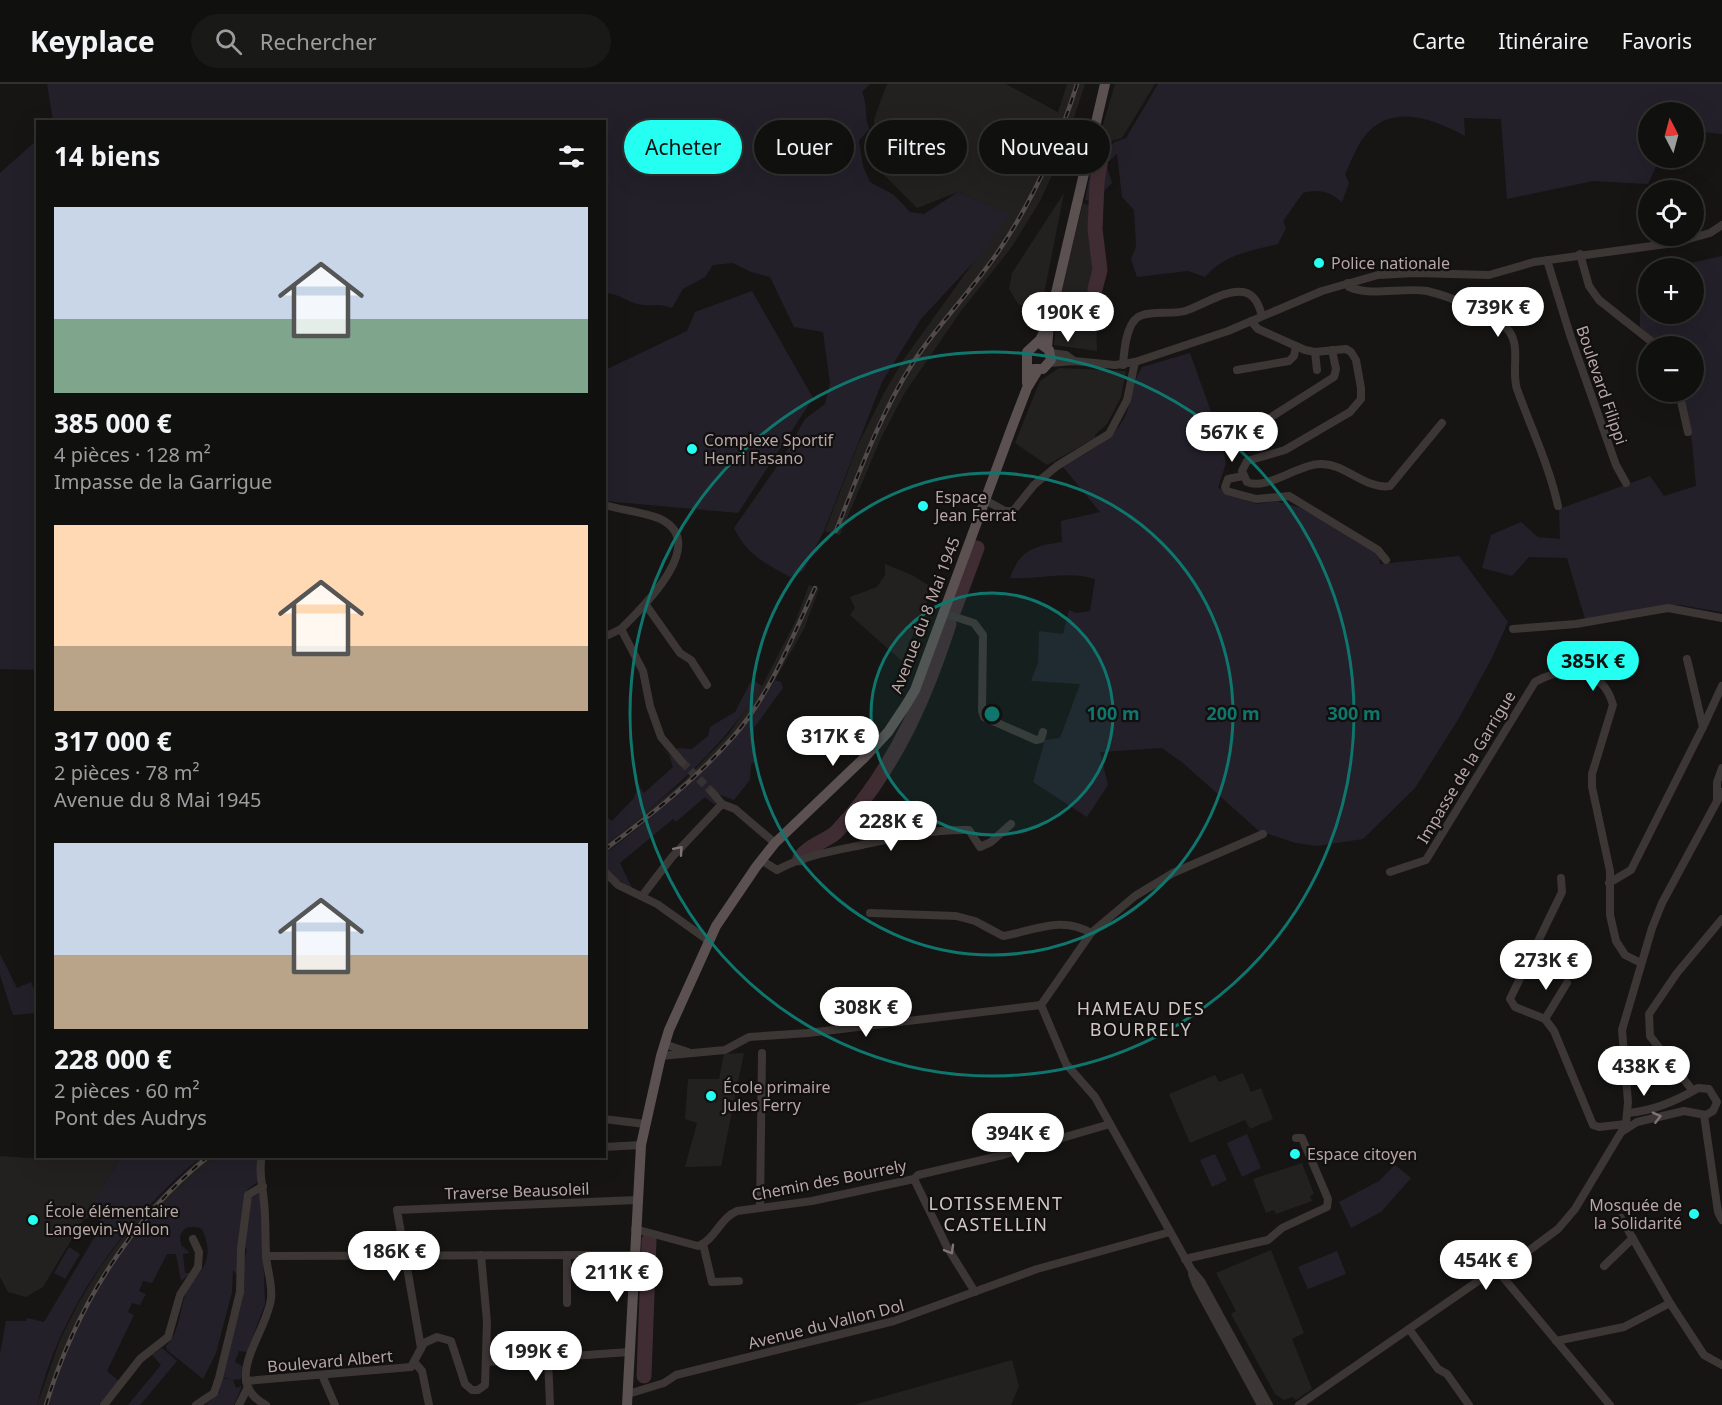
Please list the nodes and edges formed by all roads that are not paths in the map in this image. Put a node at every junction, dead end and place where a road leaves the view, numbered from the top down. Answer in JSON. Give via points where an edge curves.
{"nodes":[{"id":1,"x":1105,"y":84,"type":"edge"},
{"id":2,"x":1722,"y":225,"type":"edge"},
{"id":3,"x":1580,"y":254,"type":"junction"},
{"id":4,"x":1547,"y":260,"type":"junction"},
{"id":5,"x":1348,"y":283,"type":"junction"},
{"id":6,"x":1262,"y":316,"type":"junction"},
{"id":7,"x":1251,"y":321,"type":"junction"},
{"id":8,"x":1049,"y":323,"type":"junction"},
{"id":9,"x":1644,"y":336,"type":"edge"},
{"id":10,"x":1033,"y":346,"type":"junction"},
{"id":11,"x":1296,"y":346,"type":"junction"},
{"id":12,"x":1332,"y":350,"type":"junction"},
{"id":13,"x":1315,"y":352,"type":"junction"},
{"id":14,"x":1049,"y":355,"type":"junction"},
{"id":15,"x":1136,"y":362,"type":"junction"},
{"id":16,"x":1123,"y":365,"type":"junction"},
{"id":17,"x":1034,"y":367,"type":"junction"},
{"id":18,"x":1237,"y":370,"type":"dead end"},
{"id":19,"x":1317,"y":370,"type":"dead end"},
{"id":20,"x":1681,"y":402,"type":"edge"},
{"id":21,"x":1442,"y":423,"type":"dead end"},
{"id":22,"x":1257,"y":426,"type":"dead end"},
{"id":23,"x":1688,"y":432,"type":"dead end"},
{"id":24,"x":1243,"y":476,"type":"junction"},
{"id":25,"x":1626,"y":483,"type":"dead end"},
{"id":26,"x":985,"y":500,"type":"junction"},
{"id":27,"x":606,"y":506,"type":"edge"},
{"id":28,"x":1558,"y":506,"type":"dead end"},
{"id":29,"x":1386,"y":560,"type":"dead end"},
{"id":30,"x":646,"y":605,"type":"junction"},
{"id":31,"x":943,"y":614,"type":"junction"},
{"id":32,"x":1722,"y":618,"type":"edge"},
{"id":33,"x":621,"y":629,"type":"junction"},
{"id":34,"x":1513,"y":630,"type":"dead end"},
{"id":35,"x":606,"y":636,"type":"edge"},
{"id":36,"x":1687,"y":659,"type":"dead end"},
{"id":37,"x":707,"y":685,"type":"dead end"},
{"id":38,"x":1722,"y":686,"type":"edge"},
{"id":39,"x":1703,"y":727,"type":"junction"},
{"id":40,"x":1043,"y":732,"type":"dead end"},
{"id":41,"x":682,"y":762,"type":"tunnel mouth"},
{"id":42,"x":1722,"y":768,"type":"edge"},
{"id":43,"x":712,"y":792,"type":"tunnel mouth"},
{"id":44,"x":1722,"y":792,"type":"edge"},
{"id":45,"x":1717,"y":800,"type":"junction"},
{"id":46,"x":722,"y":804,"type":"junction"},
{"id":47,"x":1011,"y":824,"type":"dead end"},
{"id":48,"x":1263,"y":834,"type":"dead end"},
{"id":49,"x":775,"y":843,"type":"junction"},
{"id":50,"x":761,"y":860,"type":"junction"},
{"id":51,"x":1390,"y":872,"type":"dead end"},
{"id":52,"x":606,"y":873,"type":"edge"},
{"id":53,"x":1562,"y":878,"type":"dead end"},
{"id":54,"x":1610,"y":883,"type":"junction"},
{"id":55,"x":642,"y":896,"type":"junction"},
{"id":56,"x":870,"y":913,"type":"dead end"},
{"id":57,"x":1722,"y":919,"type":"edge"},
{"id":58,"x":1091,"y":933,"type":"junction"},
{"id":59,"x":709,"y":940,"type":"junction"},
{"id":60,"x":1641,"y":963,"type":"junction"},
{"id":61,"x":1567,"y":983,"type":"dead end"},
{"id":62,"x":1041,"y":1005,"type":"junction"},
{"id":63,"x":1545,"y":1019,"type":"junction"},
{"id":64,"x":664,"y":1044,"type":"junction"},
{"id":65,"x":693,"y":1053,"type":"junction"},
{"id":66,"x":762,"y":1053,"type":"dead end"},
{"id":67,"x":661,"y":1056,"type":"junction"},
{"id":68,"x":1692,"y":1093,"type":"junction"},
{"id":69,"x":1719,"y":1101,"type":"edge"},
{"id":70,"x":1692,"y":1110,"type":"junction"},
{"id":71,"x":1628,"y":1113,"type":"junction"},
{"id":72,"x":1704,"y":1115,"type":"junction"},
{"id":73,"x":606,"y":1119,"type":"edge"},
{"id":74,"x":645,"y":1124,"type":"junction"},
{"id":75,"x":1110,"y":1124,"type":"junction"},
{"id":76,"x":1625,"y":1127,"type":"junction"},
{"id":77,"x":1296,"y":1138,"type":"dead end"},
{"id":78,"x":641,"y":1145,"type":"junction"},
{"id":79,"x":606,"y":1146,"type":"edge"},
{"id":80,"x":262,"y":1158,"type":"edge"},
{"id":81,"x":915,"y":1179,"type":"junction"},
{"id":82,"x":263,"y":1186,"type":"junction"},
{"id":83,"x":637,"y":1200,"type":"junction"},
{"id":84,"x":760,"y":1208,"type":"junction"},
{"id":85,"x":1621,"y":1218,"type":"dead end"},
{"id":86,"x":1722,"y":1220,"type":"edge"},
{"id":87,"x":635,"y":1229,"type":"junction"},
{"id":88,"x":1170,"y":1232,"type":"junction"},
{"id":89,"x":1633,"y":1238,"type":"junction"},
{"id":90,"x":193,"y":1239,"type":"dead end"},
{"id":91,"x":703,"y":1244,"type":"junction"},
{"id":92,"x":481,"y":1255,"type":"junction"},
{"id":93,"x":567,"y":1255,"type":"junction"},
{"id":94,"x":634,"y":1255,"type":"junction"},
{"id":95,"x":266,"y":1256,"type":"junction"},
{"id":96,"x":403,"y":1256,"type":"junction"},
{"id":97,"x":1185,"y":1259,"type":"junction"},
{"id":98,"x":1604,"y":1266,"type":"dead end"},
{"id":99,"x":1191,"y":1269,"type":"junction"},
{"id":100,"x":1497,"y":1270,"type":"junction"},
{"id":101,"x":739,"y":1281,"type":"dead end"},
{"id":102,"x":975,"y":1292,"type":"junction"},
{"id":103,"x":567,"y":1303,"type":"dead end"},
{"id":104,"x":1670,"y":1303,"type":"junction"},
{"id":105,"x":1409,"y":1329,"type":"junction"},
{"id":106,"x":1556,"y":1341,"type":"junction"},
{"id":107,"x":421,"y":1348,"type":"junction"},
{"id":108,"x":629,"y":1352,"type":"junction"},
{"id":109,"x":548,"y":1358,"type":"junction"},
{"id":110,"x":487,"y":1362,"type":"junction"},
{"id":111,"x":415,"y":1364,"type":"junction"},
{"id":112,"x":1722,"y":1365,"type":"edge"},
{"id":113,"x":322,"y":1375,"type":"junction"},
{"id":114,"x":246,"y":1385,"type":"junction"},
{"id":115,"x":630,"y":1397,"type":"edge"},
{"id":116,"x":104,"y":1405,"type":"edge"},
{"id":117,"x":196,"y":1405,"type":"edge"},
{"id":118,"x":239,"y":1405,"type":"edge"},
{"id":119,"x":266,"y":1405,"type":"edge"},
{"id":120,"x":334,"y":1405,"type":"edge"},
{"id":121,"x":429,"y":1405,"type":"edge"},
{"id":122,"x":549,"y":1405,"type":"edge"},
{"id":123,"x":1261,"y":1405,"type":"edge"},
{"id":124,"x":1269,"y":1405,"type":"edge"},
{"id":125,"x":1299,"y":1405,"type":"edge"},
{"id":126,"x":1469,"y":1405,"type":"edge"},
{"id":127,"x":1610,"y":1405,"type":"edge"}],
"edges":[{"from":1,"to":8,"type":"main road"},
{"from":2,"to":3,"type":"street","via":[[1710,233],[1674,243]]},
{"from":3,"to":4,"type":"street"},
{"from":3,"to":9,"type":"street","via":[[1589,286],[1599,300]]},
{"from":4,"to":5,"type":"street","via":[[1489,274],[1394,274]]},
{"from":4,"to":25,"type":"street","name":"Boulevard Filippi","via":[[1571,338]]},
{"from":5,"to":6,"type":"street"},
{"from":5,"to":28,"type":"street","via":[[1360,290],[1428,292],[1479,311],[1507,328],[1514,344],[1517,388],[1547,465]]},
{"from":6,"to":7,"type":"street"},
{"from":6,"to":16,"type":"street","via":[[1258,302],[1243,292],[1233,292],[1177,313],[1137,317],[1131,325]]},
{"from":7,"to":11,"type":"street","via":[[1258,329]]},
{"from":7,"to":15,"type":"street"},
{"from":8,"to":10,"type":"main road"},
{"from":8,"to":14,"type":"main road"},
{"from":10,"to":14,"type":"main road","via":[[1040,345]]},
{"from":10,"to":17,"type":"main road","name":"Avenue du 8 Mai 1945","via":[[1027,352]]},
{"from":11,"to":13,"type":"street"},
{"from":11,"to":18,"type":"street","via":[[1289,361]]},
{"from":12,"to":13,"type":"street"},
{"from":12,"to":22,"type":"street","via":[[1334,377]]},
{"from":12,"to":24,"type":"street","via":[[1346,349],[1356,360],[1361,388],[1357,407],[1285,450],[1247,461]]},
{"from":13,"to":19,"type":"street"},
{"from":14,"to":16,"type":"street"},
{"from":14,"to":17,"type":"main road"},
{"from":15,"to":16,"type":"street"},
{"from":15,"to":26,"type":"street","via":[[1127,400],[1109,434],[1034,485],[1013,511]]},
{"from":17,"to":26,"type":"main road","name":"Avenue du 8 Mai 1945"},
{"from":20,"to":23,"type":"street"},
{"from":21,"to":24,"type":"street","via":[[1390,486],[1377,485],[1324,464],[1308,465],[1260,484],[1247,482]]},
{"from":24,"to":29,"type":"street","via":[[1228,479],[1227,490],[1256,499],[1289,496],[1378,550]]},
{"from":26,"to":31,"type":"main road","name":"Avenue du 8 Mai 1945"},
{"from":27,"to":30,"type":"street","via":[[659,519],[672,527],[677,538],[668,577]]},
{"from":30,"to":33,"type":"street"},
{"from":30,"to":37,"type":"street"},
{"from":31,"to":40,"type":"street","via":[[974,623],[983,635],[984,717],[1036,740],[1041,739]]},
{"from":31,"to":49,"type":"main road","name":"Avenue du 8 Mai 1945","via":[[915,690],[888,732]]},
{"from":32,"to":34,"type":"street","via":[[1668,608]]},
{"from":33,"to":35,"type":"street"},
{"from":33,"to":41,"type":"street","via":[[643,671],[661,737]]},
{"from":36,"to":39,"type":"street"},
{"from":38,"to":39,"type":"street"},
{"from":39,"to":54,"type":"street","via":[[1631,870]]},
{"from":42,"to":45,"type":"street"},
{"from":43,"to":46,"type":"street"},
{"from":44,"to":45,"type":"street"},
{"from":45,"to":60,"type":"street","via":[[1662,903]]},
{"from":46,"to":49,"type":"street","via":[[735,808]]},
{"from":55,"to":46,"type":"street","one_way":true},
{"from":47,"to":50,"type":"street","via":[[980,847],[969,830],[938,830],[832,851],[777,870]]},
{"from":48,"to":58,"type":"street","via":[[1173,873],[1135,896]]},
{"from":49,"to":50,"type":"main road","name":"Avenue du 8 Mai 1945"},
{"from":50,"to":59,"type":"main road","name":"Avenue du 8 Mai 1945"},
{"from":51,"to":54,"type":"street","name":"Impasse de la Garrigue","via":[[1426,860],[1527,691],[1543,678],[1569,671],[1603,682],[1613,705],[1592,774]]},
{"from":52,"to":55,"type":"street","via":[[618,885]]},
{"from":53,"to":63,"type":"street","via":[[1562,892],[1510,999],[1515,1007]]},
{"from":54,"to":60,"type":"street","name":"Impasse de la Garrigue","via":[[1610,915],[1616,941],[1626,955]]},
{"from":55,"to":59,"type":"street"},
{"from":56,"to":58,"type":"street","via":[[956,916],[1003,936],[1053,924]]},
{"from":57,"to":68,"type":"street","via":[[1649,1014],[1650,1036]]},
{"from":58,"to":62,"type":"street"},
{"from":59,"to":64,"type":"main road","name":"Avenue du 8 Mai 1945"},
{"from":60,"to":71,"type":"street","via":[[1622,1030]]},
{"from":61,"to":63,"type":"street"},
{"from":62,"to":65,"type":"street","via":[[749,1037],[725,1050]]},
{"from":62,"to":75,"type":"street","via":[[1066,1064],[1095,1097]]},
{"from":63,"to":76,"type":"street","via":[[1554,1030],[1593,1125]]},
{"from":64,"to":65,"type":"street"},
{"from":64,"to":67,"type":"main road","name":"Avenue du 8 Mai 1945"},
{"from":65,"to":67,"type":"street"},
{"from":66,"to":84,"type":"street"},
{"from":67,"to":74,"type":"main road","name":"Avenue du 8 Mai 1945"},
{"from":68,"to":69,"type":"street","via":[[1698,1088],[1709,1089]]},
{"from":68,"to":70,"type":"street"},
{"from":68,"to":71,"type":"street","via":[[1643,1112]]},
{"from":69,"to":72,"type":"street","via":[[1713,1111]]},
{"from":70,"to":72,"type":"street"},
{"from":76,"to":70,"type":"street","one_way":true},
{"from":71,"to":76,"type":"street"},
{"from":72,"to":86,"type":"street"},
{"from":73,"to":74,"type":"street"},
{"from":74,"to":78,"type":"main road","name":"Avenue du 8 Mai 1945"},
{"from":75,"to":81,"type":"street","name":"Chemin des Bourrely","via":[[918,1175]]},
{"from":75,"to":88,"type":"street"},
{"from":76,"to":100,"type":"street","via":[[1575,1209],[1558,1229]]},
{"from":77,"to":97,"type":"street","via":[[1302,1138],[1328,1199],[1327,1207],[1282,1228],[1268,1240]]},
{"from":78,"to":79,"type":"street"},
{"from":78,"to":83,"type":"main road","name":"Avenue du 8 Mai 1945"},
{"from":80,"to":82,"type":"street"},
{"from":81,"to":84,"type":"street","name":"Chemin des Bourrely"},
{"from":81,"to":102,"type":"street","one_way":true,"via":[[947,1247]]},
{"from":82,"to":95,"type":"street"},
{"from":82,"to":117,"type":"street","via":[[248,1195],[240,1292],[217,1388]]},
{"from":83,"to":87,"type":"main road","name":"Avenue du 8 Mai 1945"},
{"from":83,"to":96,"type":"street","name":"Traverse Beausoleil","via":[[397,1210]]},
{"from":84,"to":91,"type":"street","name":"Chemin des Bourrely","via":[[729,1214]]},
{"from":85,"to":89,"type":"street"},
{"from":87,"to":91,"type":"street","via":[[698,1246]]},
{"from":87,"to":94,"type":"main road","name":"Avenue du 8 Mai 1945"},
{"from":88,"to":97,"type":"street"},
{"from":88,"to":102,"type":"street","name":"Avenue du Vallon Dol","via":[[1023,1274]]},
{"from":89,"to":98,"type":"street"},
{"from":89,"to":104,"type":"street"},
{"from":90,"to":116,"type":"street","via":[[199,1252],[198,1267],[180,1295],[168,1337],[140,1359]]},
{"from":91,"to":101,"type":"street","via":[[712,1282]]},
{"from":92,"to":93,"type":"street"},
{"from":92,"to":96,"type":"street"},
{"from":92,"to":110,"type":"street"},
{"from":93,"to":94,"type":"street"},
{"from":93,"to":103,"type":"street"},
{"from":94,"to":108,"type":"main road","name":"Avenue du 8 Mai 1945"},
{"from":95,"to":96,"type":"street"},
{"from":95,"to":114,"type":"street","via":[[271,1299],[249,1357]]},
{"from":96,"to":107,"type":"street"},
{"from":97,"to":99,"type":"street"},
{"from":99,"to":123,"type":"street"},
{"from":99,"to":124,"type":"street","via":[[1202,1281]]},
{"from":100,"to":105,"type":"street"},
{"from":100,"to":106,"type":"street"},
{"from":102,"to":115,"type":"street","name":"Avenue du Vallon Dol","via":[[894,1321],[676,1375]]},
{"from":104,"to":106,"type":"street","via":[[1624,1327]]},
{"from":104,"to":112,"type":"street","via":[[1704,1355]]},
{"from":105,"to":125,"type":"street"},
{"from":105,"to":126,"type":"street"},
{"from":106,"to":127,"type":"street"},
{"from":107,"to":110,"type":"street","via":[[437,1337],[451,1341],[465,1384],[472,1390],[485,1385]]},
{"from":107,"to":111,"type":"street","name":"Boulevard Albert"},
{"from":108,"to":109,"type":"street"},
{"from":108,"to":115,"type":"main road","name":"Avenue du 8 Mai 1945"},
{"from":109,"to":110,"type":"street"},
{"from":109,"to":122,"type":"street"},
{"from":111,"to":113,"type":"street","name":"Boulevard Albert"},
{"from":111,"to":121,"type":"street","via":[[422,1371]]},
{"from":113,"to":114,"type":"street","name":"Boulevard Albert"},
{"from":113,"to":120,"type":"street"},
{"from":114,"to":118,"type":"street"},
{"from":114,"to":119,"type":"street","via":[[252,1398]]}]}
